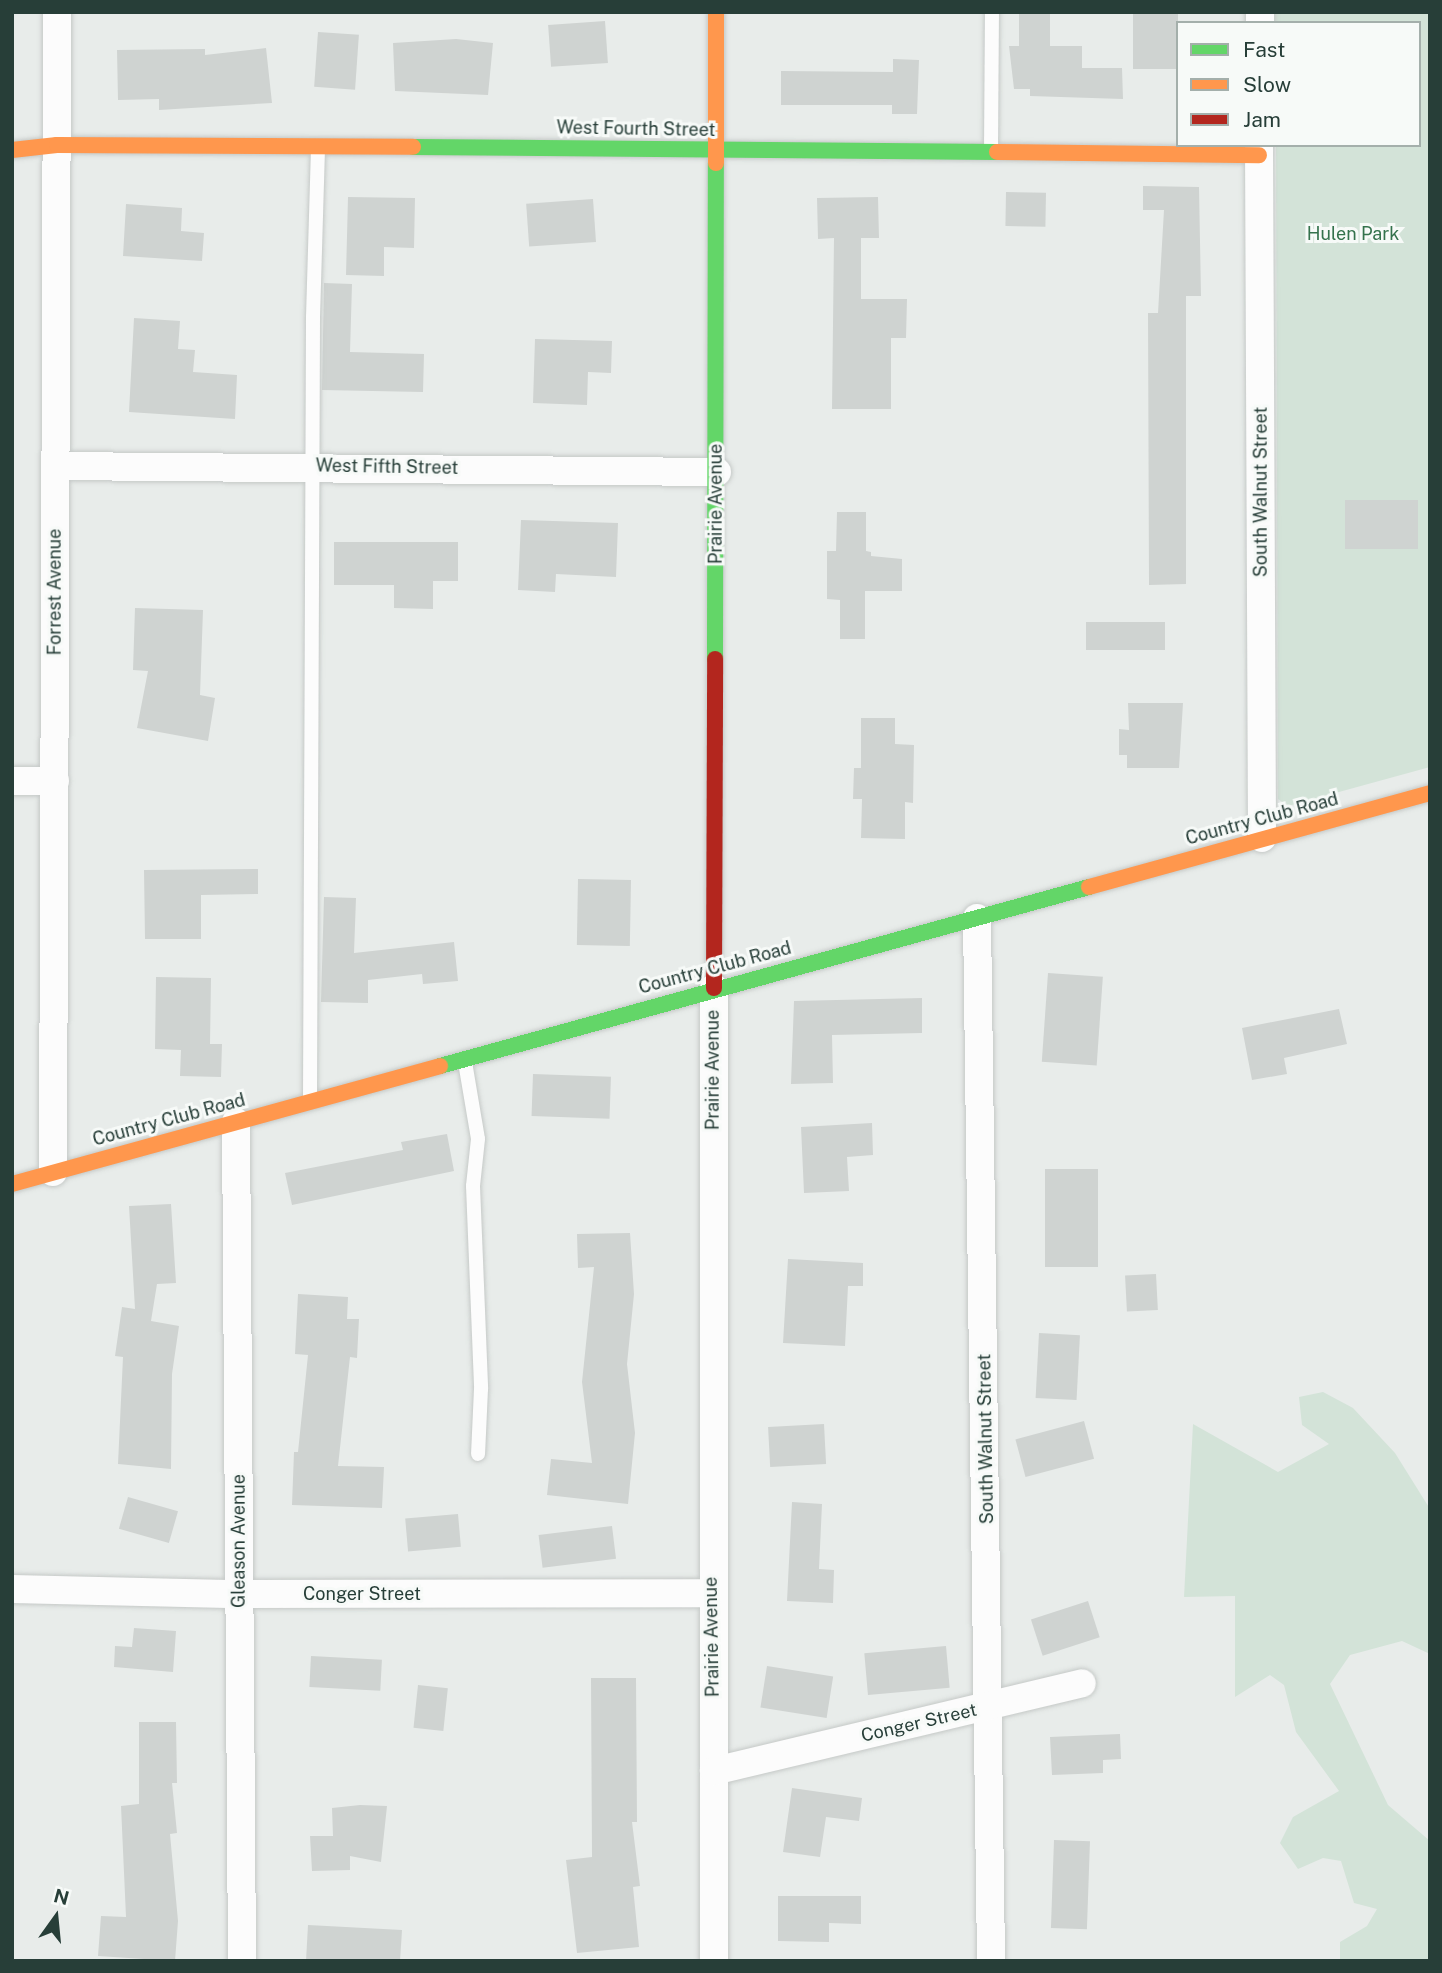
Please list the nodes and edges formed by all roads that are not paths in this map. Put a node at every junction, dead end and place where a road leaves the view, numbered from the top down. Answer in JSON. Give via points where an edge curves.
{"nodes":[{"id":1,"x":57,"y":12,"type":"edge"},
{"id":2,"x":716,"y":12,"type":"edge"},
{"id":3,"x":992,"y":12,"type":"edge"},
{"id":4,"x":57,"y":145,"type":"junction"},
{"id":5,"x":318,"y":146,"type":"junction"},
{"id":6,"x":714,"y":149,"type":"junction"},
{"id":7,"x":12,"y":150,"type":"edge"},
{"id":8,"x":1259,"y":150,"type":"edge"},
{"id":9,"x":991,"y":151,"type":"junction"},
{"id":10,"x":56,"y":466,"type":"junction"},
{"id":11,"x":316,"y":466,"type":"junction"},
{"id":12,"x":717,"y":472,"type":"junction"},
{"id":13,"x":12,"y":781,"type":"edge"},
{"id":14,"x":55,"y":781,"type":"junction"},
{"id":15,"x":1430,"y":793,"type":"edge"},
{"id":16,"x":1262,"y":838,"type":"junction"},
{"id":17,"x":977,"y":918,"type":"junction"},
{"id":18,"x":713,"y":988,"type":"junction"},
{"id":19,"x":464,"y":1057,"type":"junction"},
{"id":20,"x":310,"y":1100,"type":"junction"},
{"id":21,"x":236,"y":1122,"type":"junction"},
{"id":22,"x":53,"y":1172,"type":"junction"},
{"id":23,"x":12,"y":1184,"type":"edge"},
{"id":24,"x":478,"y":1454,"type":"dead end"},
{"id":25,"x":12,"y":1589,"type":"edge"},
{"id":26,"x":712,"y":1593,"type":"junction"},
{"id":27,"x":239,"y":1594,"type":"junction"},
{"id":28,"x":1083,"y":1683,"type":"dead end"},
{"id":29,"x":991,"y":1706,"type":"junction"},
{"id":30,"x":714,"y":1771,"type":"junction"},
{"id":31,"x":243,"y":1961,"type":"edge"},
{"id":32,"x":713,"y":1961,"type":"edge"},
{"id":33,"x":991,"y":1961,"type":"edge"}],
"edges":[{"from":1,"to":4,"type":"street","name":"Forrest Avenue"},
{"from":2,"to":6,"type":"street","name":"Prairie Avenue"},
{"from":3,"to":9,"type":"lane"},
{"from":4,"to":5,"type":"street","name":"West Fourth Street"},
{"from":4,"to":7,"type":"street","name":"West Fourth Street"},
{"from":4,"to":10,"type":"street","name":"Forrest Avenue"},
{"from":5,"to":6,"type":"street","name":"West Fourth Street"},
{"from":5,"to":11,"type":"lane","via":[[313,317]]},
{"from":6,"to":9,"type":"street","name":"West Fourth Street"},
{"from":6,"to":12,"type":"street","name":"Prairie Avenue"},
{"from":8,"to":9,"type":"street","name":"West Fourth Street"},
{"from":8,"to":16,"type":"street","name":"South Walnut Street"},
{"from":10,"to":11,"type":"street","name":"West Fifth Street"},
{"from":10,"to":14,"type":"street","name":"Forrest Avenue"},
{"from":11,"to":12,"type":"street","name":"West Fifth Street"},
{"from":11,"to":20,"type":"lane"},
{"from":12,"to":18,"type":"street","name":"Prairie Avenue"},
{"from":13,"to":14,"type":"street"},
{"from":14,"to":22,"type":"street","name":"Forrest Avenue"},
{"from":15,"to":16,"type":"street","name":"Country Club Road"},
{"from":16,"to":17,"type":"street","name":"Country Club Road"},
{"from":17,"to":18,"type":"street","name":"Country Club Road"},
{"from":17,"to":29,"type":"street","name":"South Walnut Street"},
{"from":18,"to":19,"type":"street","name":"Country Club Road"},
{"from":18,"to":26,"type":"street","name":"Prairie Avenue"},
{"from":19,"to":20,"type":"street","name":"Country Club Road"},
{"from":19,"to":24,"type":"lane","via":[[478,1139],[473,1186],[481,1389]]},
{"from":20,"to":21,"type":"street","name":"Country Club Road"},
{"from":21,"to":22,"type":"street","name":"Country Club Road"},
{"from":21,"to":27,"type":"street","name":"Gleason Avenue"},
{"from":22,"to":23,"type":"street","name":"Country Club Road"},
{"from":25,"to":27,"type":"street","name":"Conger Street"},
{"from":26,"to":27,"type":"street","name":"Conger Street"},
{"from":26,"to":30,"type":"street","name":"Prairie Avenue"},
{"from":27,"to":31,"type":"street","name":"Gleason Avenue"},
{"from":28,"to":29,"type":"street","name":"Conger Street"},
{"from":29,"to":30,"type":"street","name":"Conger Street"},
{"from":29,"to":33,"type":"street","name":"South Walnut Street"},
{"from":30,"to":32,"type":"street","name":"Prairie Avenue"}]}
